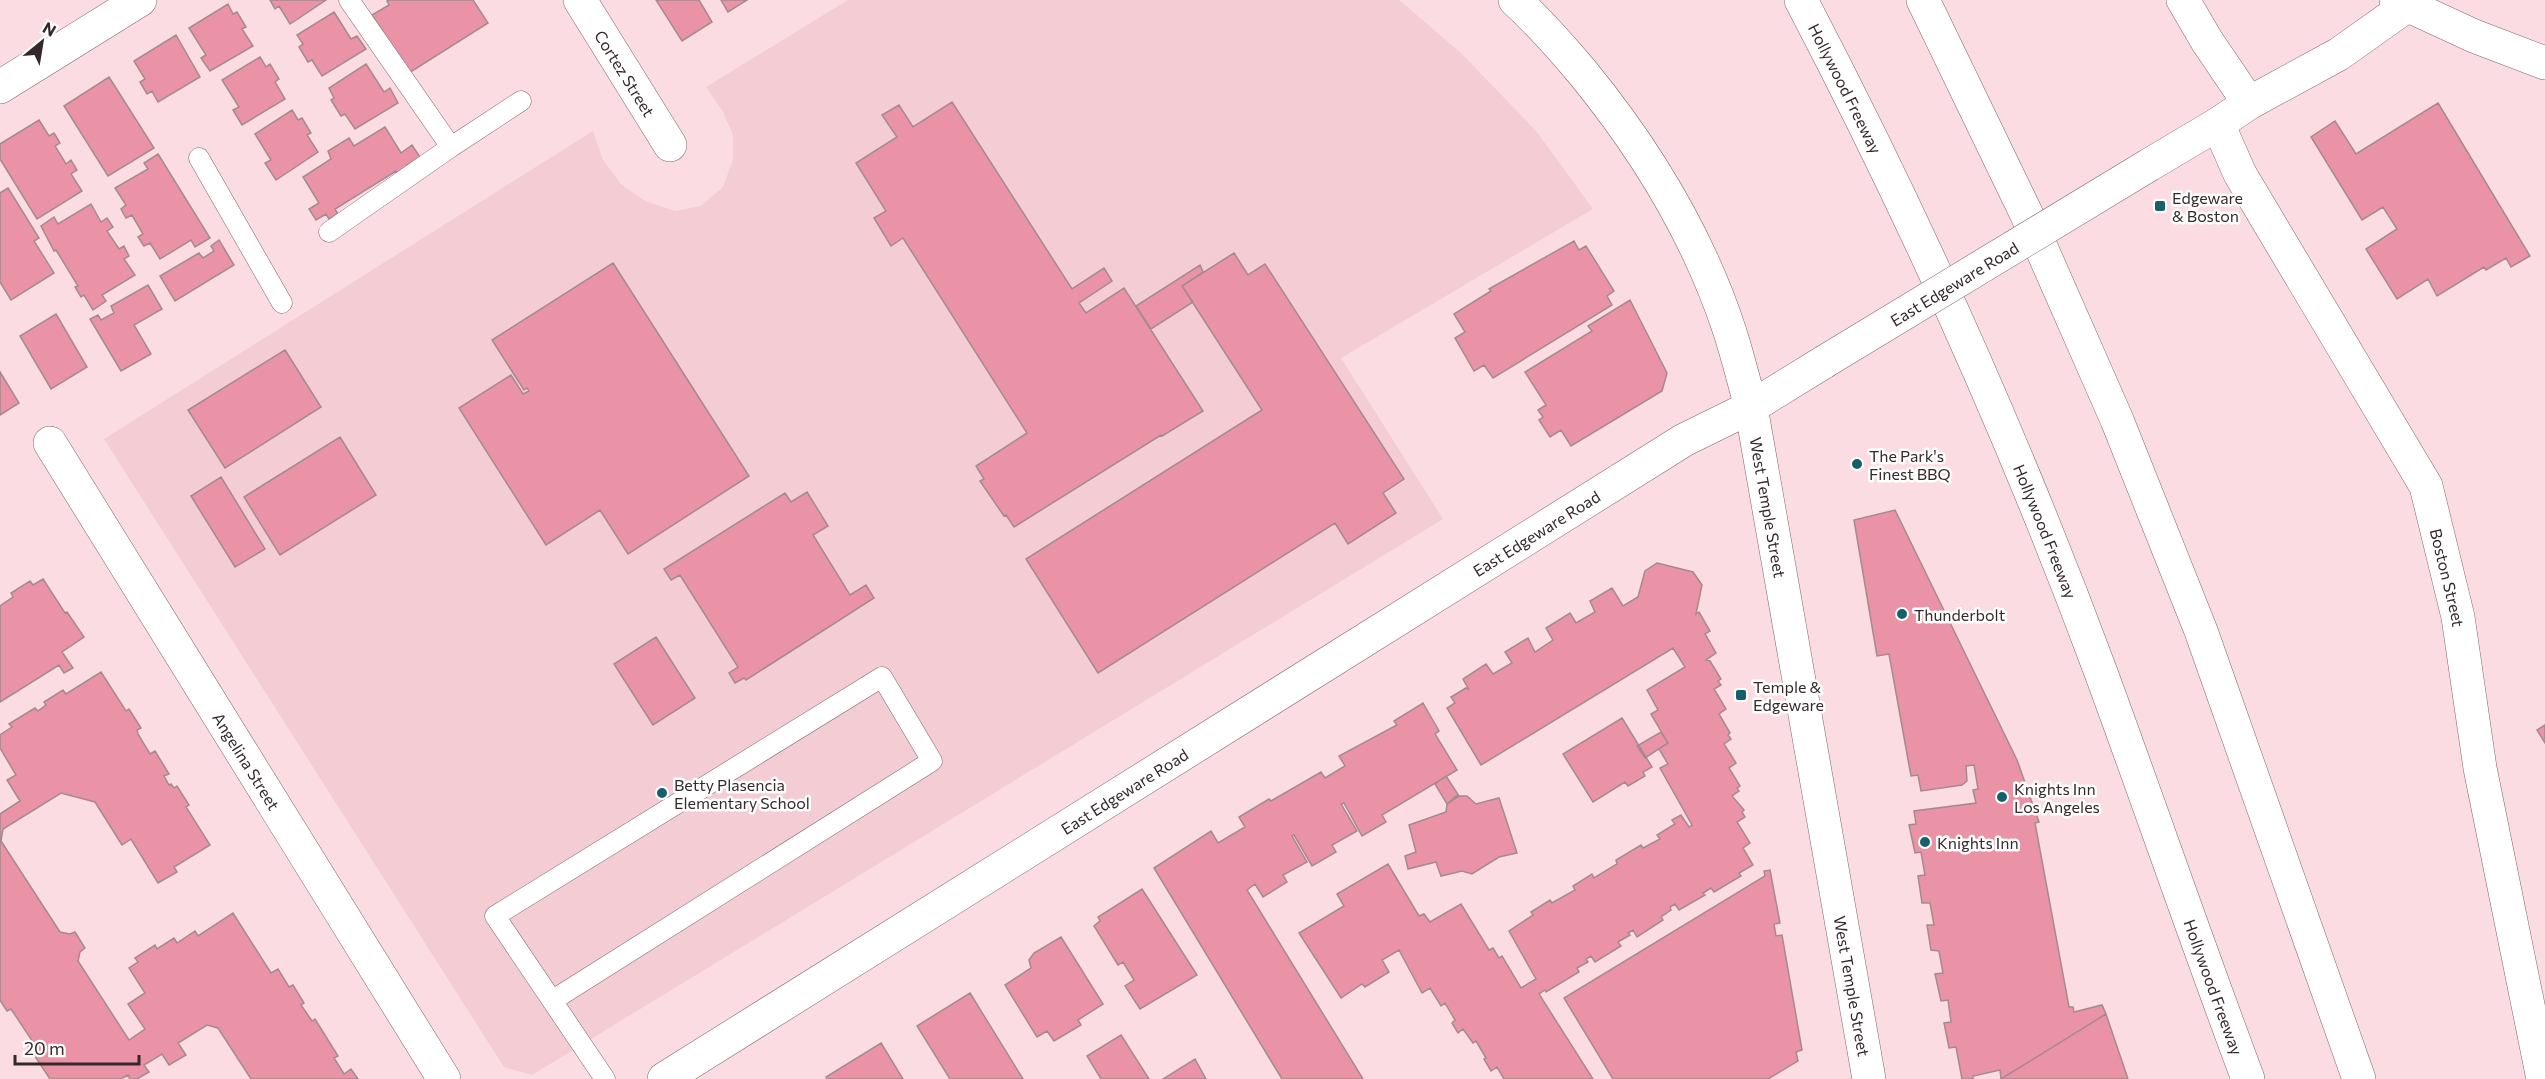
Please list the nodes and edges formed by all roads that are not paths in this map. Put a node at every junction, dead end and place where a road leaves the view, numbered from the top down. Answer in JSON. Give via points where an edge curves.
{"nodes":[{"id":1,"x":140,"y":0,"type":"edge"},
{"id":2,"x":349,"y":0,"type":"edge"},
{"id":3,"x":580,"y":0,"type":"edge"},
{"id":4,"x":1515,"y":0,"type":"edge"},
{"id":5,"x":1801,"y":0,"type":"edge"},
{"id":6,"x":1923,"y":0,"type":"edge"},
{"id":7,"x":2183,"y":0,"type":"edge"},
{"id":8,"x":2406,"y":2,"type":"edge"},
{"id":9,"x":2545,"y":63,"type":"edge"},
{"id":10,"x":0,"y":87,"type":"edge"},
{"id":11,"x":521,"y":101,"type":"dead end"},
{"id":12,"x":2249,"y":103,"type":"junction"},
{"id":13,"x":2218,"y":124,"type":"junction"},
{"id":14,"x":670,"y":145,"type":"dead end"},
{"id":15,"x":451,"y":147,"type":"junction"},
{"id":16,"x":199,"y":158,"type":"dead end"},
{"id":17,"x":328,"y":232,"type":"dead end"},
{"id":18,"x":282,"y":303,"type":"dead end"},
{"id":19,"x":1751,"y":407,"type":"junction"},
{"id":20,"x":50,"y":443,"type":"dead end"},
{"id":21,"x":553,"y":1000,"type":"junction"},
{"id":22,"x":2537,"y":1003,"type":"edge"},
{"id":23,"x":1863,"y":1076,"type":"edge"},
{"id":24,"x":444,"y":1079,"type":"edge"},
{"id":25,"x":605,"y":1079,"type":"edge"},
{"id":26,"x":664,"y":1079,"type":"edge"},
{"id":27,"x":2247,"y":1079,"type":"edge"},
{"id":28,"x":2359,"y":1079,"type":"edge"},
{"id":29,"x":2543,"y":1079,"type":"edge"}],
"edges":[{"from":1,"to":10,"type":"main road"},
{"from":2,"to":15,"type":"lane"},
{"from":3,"to":14,"type":"main road","name":"Cortez Street"},
{"from":4,"to":19,"type":"main road","name":"West Temple Street","via":[[1618,117],[1661,181],[1698,252],[1730,330]]},
{"from":5,"to":27,"type":"main road","name":"Hollywood Freeway","via":[[1927,258],[2017,461],[2099,669]]},
{"from":6,"to":28,"type":"main road","via":[[2026,213],[2122,431],[2201,631]]},
{"from":7,"to":12,"type":"main road"},
{"from":8,"to":9,"type":"main road","via":[[2474,36]]},
{"from":8,"to":12,"type":"main road","name":"East Edgeware Road","via":[[2339,54]]},
{"from":11,"to":15,"type":"lane"},
{"from":12,"to":13,"type":"main road","name":"East Edgeware Road"},
{"from":13,"to":19,"type":"main road","name":"East Edgeware Road","bridge":true},
{"from":13,"to":22,"type":"main road","name":"Boston Street","via":[[2240,174],[2426,486],[2458,617],[2480,768]]},
{"from":15,"to":17,"type":"lane"},
{"from":16,"to":18,"type":"lane"},
{"from":19,"to":23,"type":"main road","name":"West Temple Street"},
{"from":19,"to":26,"type":"main road","name":"East Edgeware Road","via":[[1674,447]]},
{"from":20,"to":24,"type":"main road","name":"Angelina Street"},
{"from":21,"to":21,"type":"lane","via":[[932,761],[882,677],[495,916]]},
{"from":21,"to":25,"type":"lane"},
{"from":22,"to":29,"type":"main road","name":"Boston Street"}]}
